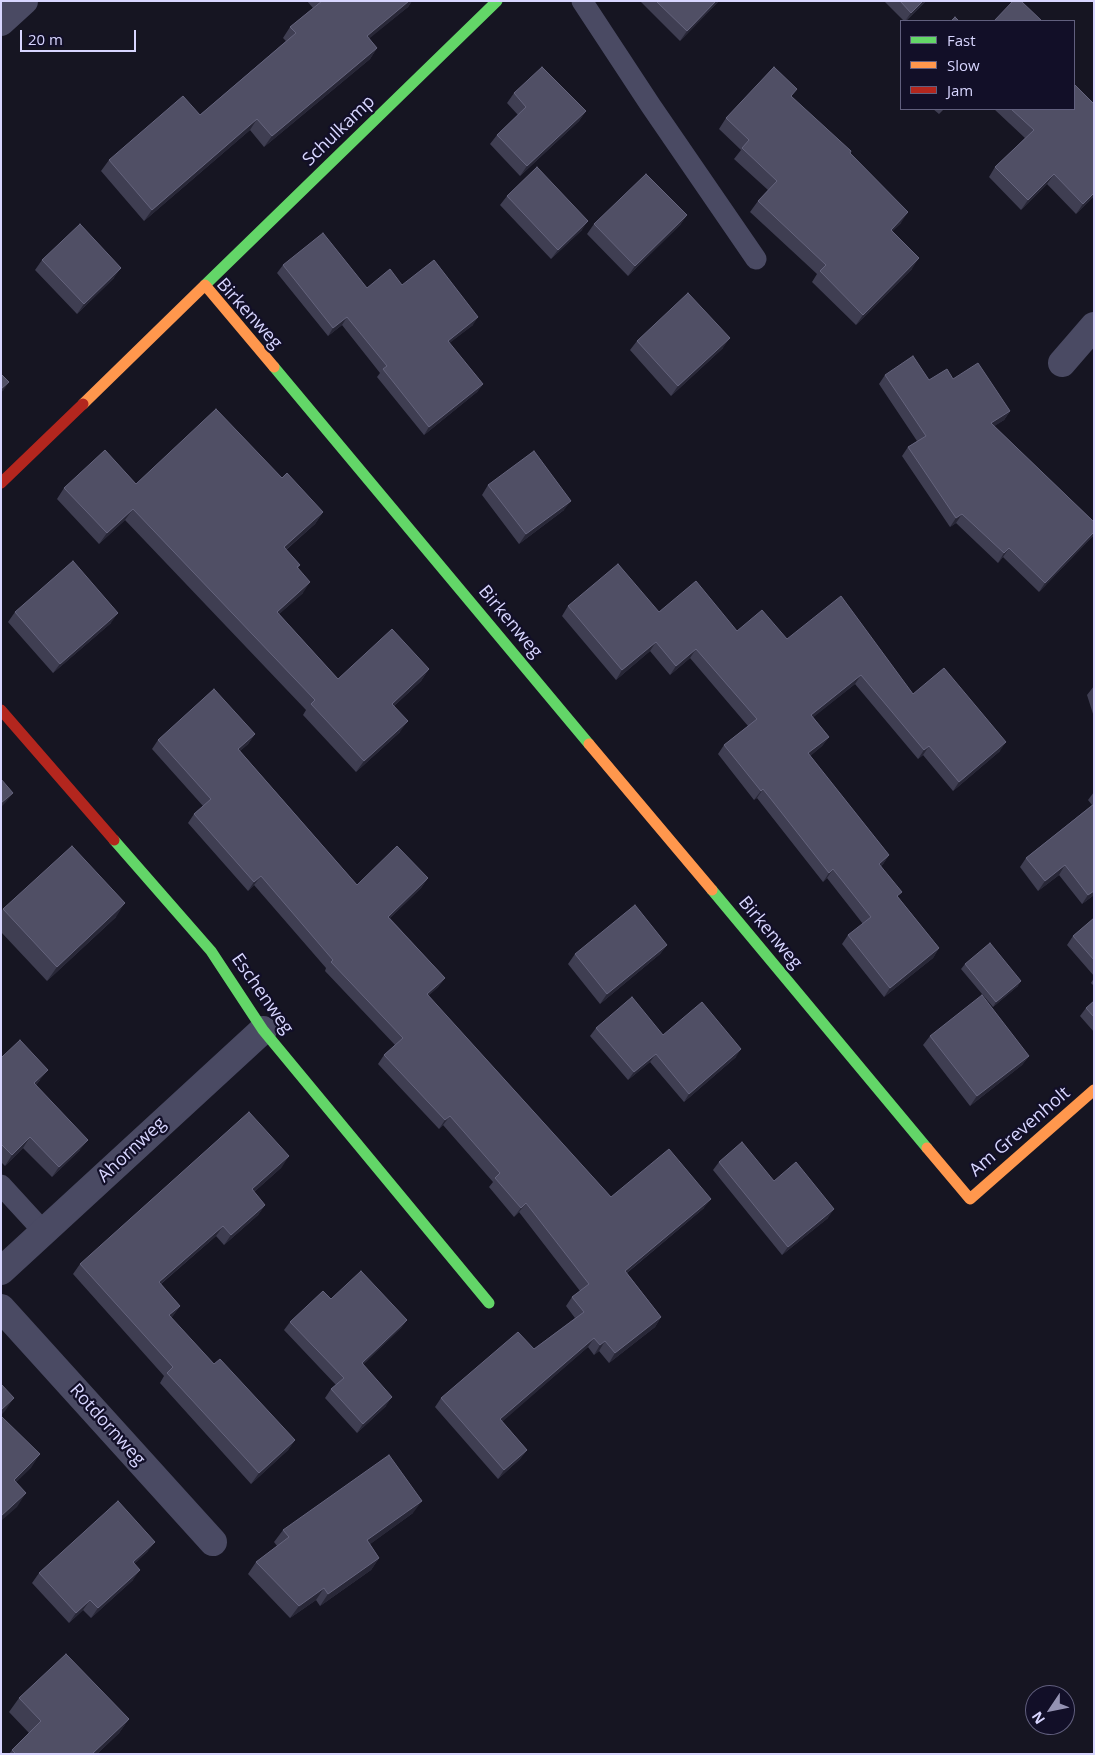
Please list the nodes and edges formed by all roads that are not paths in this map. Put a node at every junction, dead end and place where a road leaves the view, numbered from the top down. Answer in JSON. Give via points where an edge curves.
{"nodes":[{"id":1,"x":24,"y":1,"type":"edge"},
{"id":2,"x":497,"y":1,"type":"edge"},
{"id":3,"x":582,"y":1,"type":"edge"},
{"id":4,"x":1,"y":22,"type":"edge"},
{"id":5,"x":756,"y":259,"type":"dead end"},
{"id":6,"x":205,"y":285,"type":"junction"},
{"id":7,"x":1094,"y":326,"type":"edge"},
{"id":8,"x":1062,"y":363,"type":"dead end"},
{"id":9,"x":1,"y":483,"type":"edge"},
{"id":10,"x":1,"y":710,"type":"edge"},
{"id":11,"x":263,"y":1030,"type":"junction"},
{"id":12,"x":1094,"y":1090,"type":"edge"},
{"id":13,"x":1,"y":1185,"type":"edge"},
{"id":14,"x":970,"y":1199,"type":"joint"},
{"id":15,"x":44,"y":1232,"type":"junction"},
{"id":16,"x":1,"y":1271,"type":"edge"},
{"id":17,"x":489,"y":1303,"type":"dead end"},
{"id":18,"x":1,"y":1308,"type":"edge"},
{"id":19,"x":213,"y":1542,"type":"dead end"}],
"edges":[{"from":1,"to":4,"type":"street"},
{"from":2,"to":6,"type":"street","name":"Schulkamp"},
{"from":3,"to":5,"type":"lane"},
{"from":6,"to":9,"type":"street","name":"Birkenweg"},
{"from":6,"to":14,"type":"street","name":"Birkenweg"},
{"from":7,"to":8,"type":"street"},
{"from":10,"to":11,"type":"street","name":"Eschenweg","via":[[211,952]]},
{"from":11,"to":15,"type":"street","name":"Ahornweg"},
{"from":11,"to":17,"type":"street","name":"Eschenweg"},
{"from":12,"to":14,"type":"street","name":"Am Grevenholt"},
{"from":13,"to":15,"type":"lane"},
{"from":15,"to":16,"type":"street","name":"Ahornweg"},
{"from":18,"to":19,"type":"street","name":"Rotdornweg"}]}
